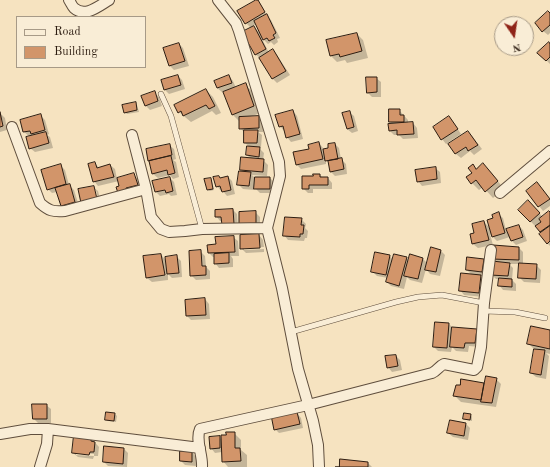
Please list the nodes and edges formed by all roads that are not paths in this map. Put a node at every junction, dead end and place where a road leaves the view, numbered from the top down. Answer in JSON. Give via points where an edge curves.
{"nodes":[{"id":1,"x":69,"y":0,"type":"edge"},
{"id":2,"x":109,"y":0,"type":"edge"},
{"id":3,"x":218,"y":0,"type":"edge"},
{"id":4,"x":161,"y":94,"type":"dead end"},
{"id":5,"x":12,"y":127,"type":"dead end"},
{"id":6,"x":132,"y":136,"type":"dead end"},
{"id":7,"x":550,"y":151,"type":"edge"},
{"id":8,"x":146,"y":189,"type":"junction"},
{"id":9,"x":500,"y":193,"type":"dead end"},
{"id":10,"x":267,"y":228,"type":"junction"},
{"id":11,"x":202,"y":229,"type":"junction"},
{"id":12,"x":490,"y":250,"type":"dead end"},
{"id":13,"x":484,"y":307,"type":"junction"},
{"id":14,"x":545,"y":318,"type":"dead end"},
{"id":15,"x":291,"y":332,"type":"junction"},
{"id":16,"x":308,"y":405,"type":"junction"},
{"id":17,"x":48,"y":429,"type":"junction"},
{"id":18,"x":0,"y":434,"type":"edge"},
{"id":19,"x":200,"y":448,"type":"junction"},
{"id":20,"x":40,"y":467,"type":"edge"},
{"id":21,"x":202,"y":467,"type":"edge"},
{"id":22,"x":319,"y":467,"type":"edge"}],
"edges":[{"from":1,"to":2,"type":"street","via":[[73,8],[84,12],[95,9]]},
{"from":3,"to":10,"type":"street","via":[[240,31],[279,162],[280,176]]},
{"from":4,"to":11,"type":"lane","via":[[172,116]]},
{"from":5,"to":8,"type":"street","via":[[40,203],[46,209],[53,212],[65,211]]},
{"from":6,"to":8,"type":"street"},
{"from":7,"to":9,"type":"street"},
{"from":8,"to":11,"type":"street","via":[[152,217],[161,229],[169,232]]},
{"from":10,"to":11,"type":"street"},
{"from":10,"to":15,"type":"street"},
{"from":12,"to":13,"type":"street"},
{"from":13,"to":14,"type":"lane"},
{"from":13,"to":15,"type":"lane","via":[[442,296],[418,297]]},
{"from":13,"to":16,"type":"street","via":[[479,360],[474,370],[444,364],[432,373]]},
{"from":15,"to":16,"type":"street"},
{"from":16,"to":19,"type":"street","via":[[200,429]]},
{"from":16,"to":22,"type":"street","via":[[318,445]]},
{"from":17,"to":18,"type":"street"},
{"from":17,"to":19,"type":"street"},
{"from":17,"to":20,"type":"street","via":[[47,444]]},
{"from":19,"to":21,"type":"street"}]}
